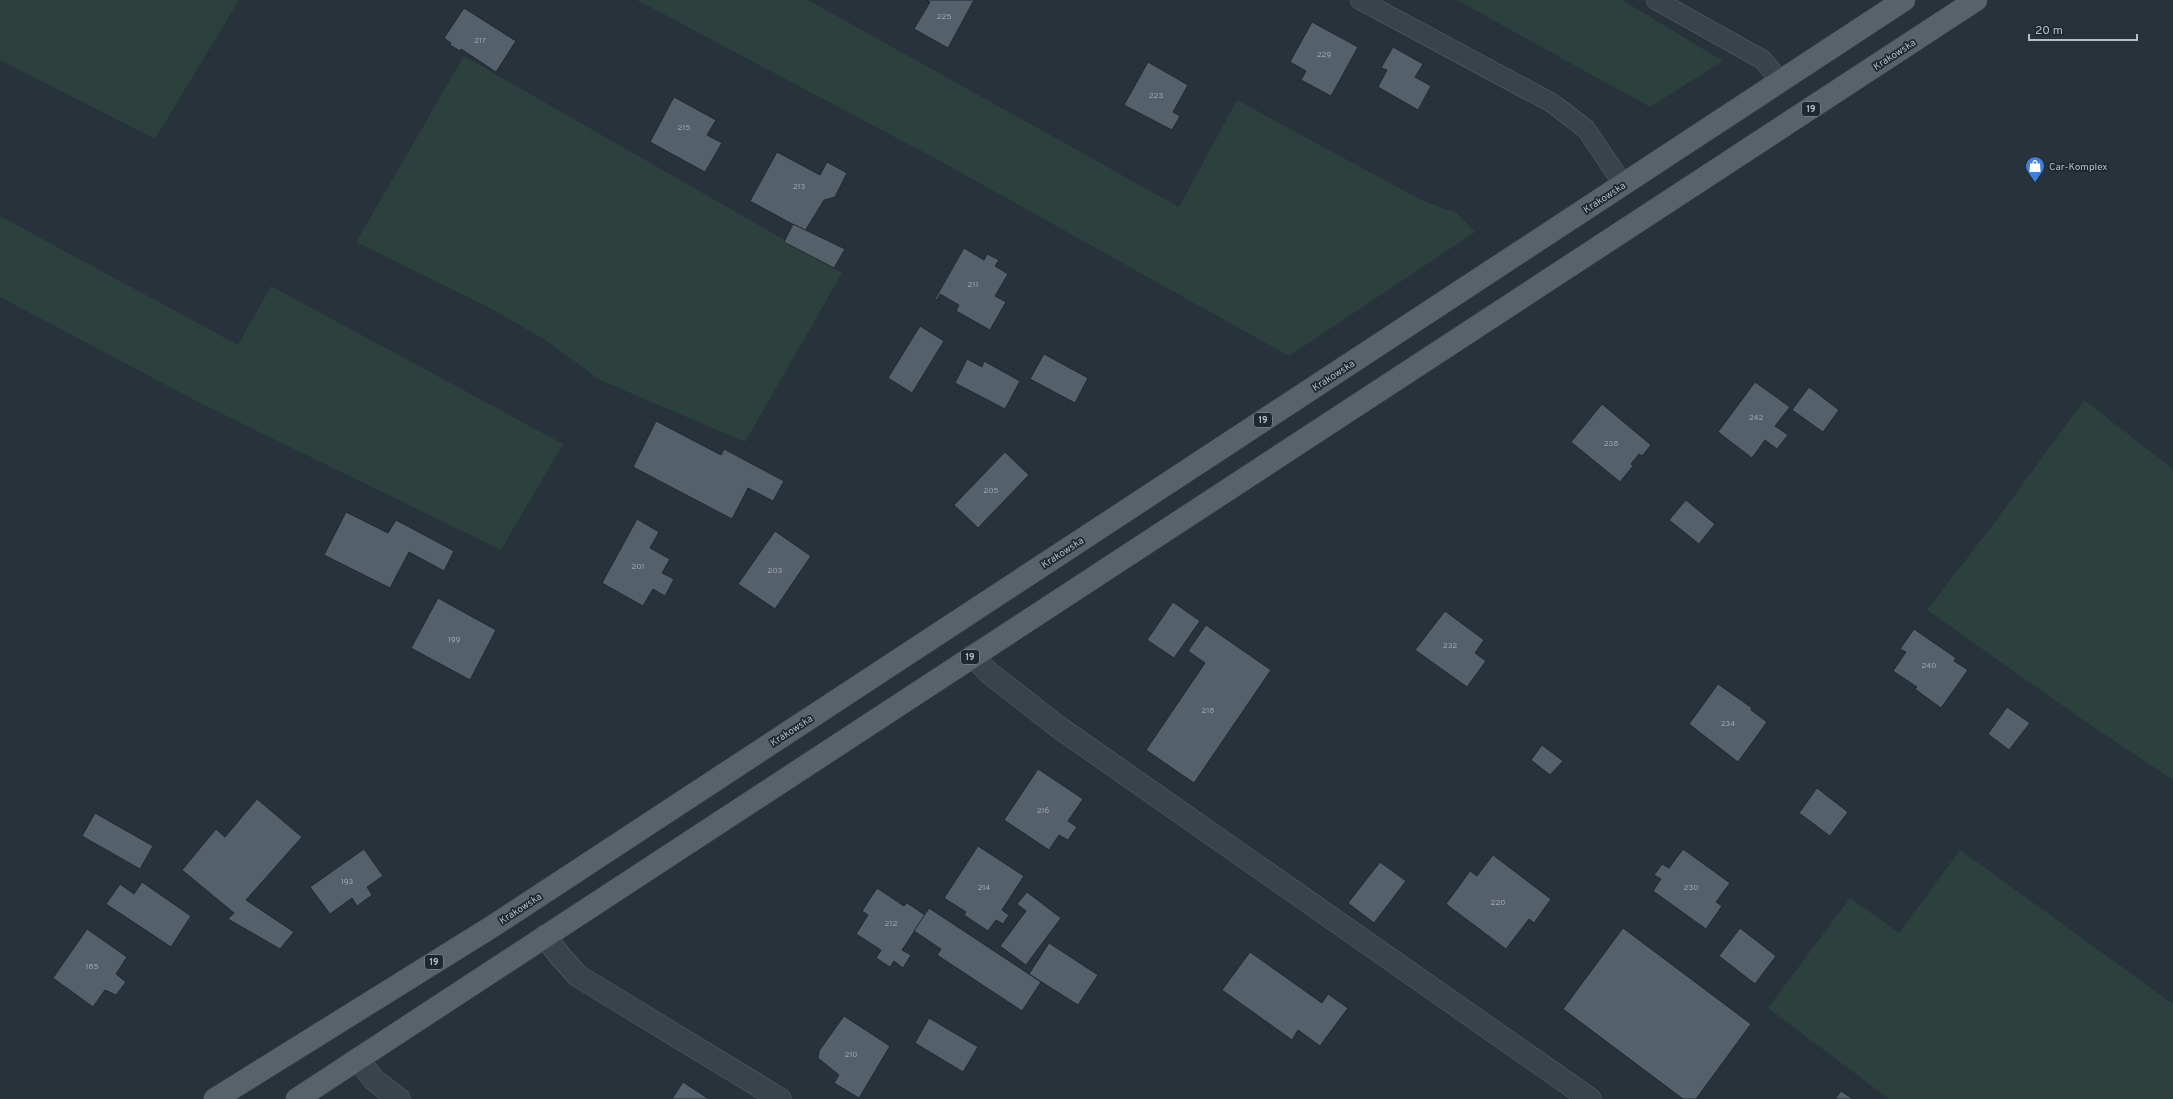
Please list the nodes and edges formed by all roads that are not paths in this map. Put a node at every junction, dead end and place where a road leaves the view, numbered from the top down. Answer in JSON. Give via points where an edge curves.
{"nodes":[{"id":1,"x":1360,"y":0,"type":"edge"},
{"id":2,"x":1656,"y":0,"type":"edge"},
{"id":3,"x":1904,"y":0,"type":"edge"},
{"id":4,"x":1976,"y":0,"type":"edge"},
{"id":5,"x":1780,"y":82,"type":"junction"},
{"id":6,"x":1623,"y":184,"type":"junction"},
{"id":7,"x":973,"y":656,"type":"junction"},
{"id":8,"x":545,"y":936,"type":"junction"},
{"id":9,"x":358,"y":1059,"type":"junction"},
{"id":10,"x":216,"y":1099,"type":"edge"},
{"id":11,"x":297,"y":1099,"type":"edge"},
{"id":12,"x":400,"y":1099,"type":"edge"},
{"id":13,"x":780,"y":1099,"type":"edge"},
{"id":14,"x":1590,"y":1099,"type":"edge"}],
"edges":[{"from":1,"to":6,"type":"lane","via":[[1552,104],[1586,128]]},
{"from":2,"to":5,"type":"lane","via":[[1764,60]]},
{"from":3,"to":5,"type":"main road","name":"Krakowska","number":"19"},
{"from":4,"to":7,"type":"main road","name":"Krakowska","number":"19"},
{"from":5,"to":6,"type":"main road","name":"Krakowska","number":"19"},
{"from":6,"to":10,"type":"main road","name":"Krakowska","number":"19","via":[[493,926]]},
{"from":7,"to":8,"type":"main road","name":"Krakowska","number":"19"},
{"from":7,"to":14,"type":"street","via":[[988,672],[1057,726]]},
{"from":8,"to":9,"type":"main road","name":"Krakowska","number":"19"},
{"from":8,"to":13,"type":"street","via":[[578,976]]},
{"from":9,"to":11,"type":"main road","name":"Krakowska","number":"19"},
{"from":9,"to":12,"type":"street","via":[[374,1080]]}]}
